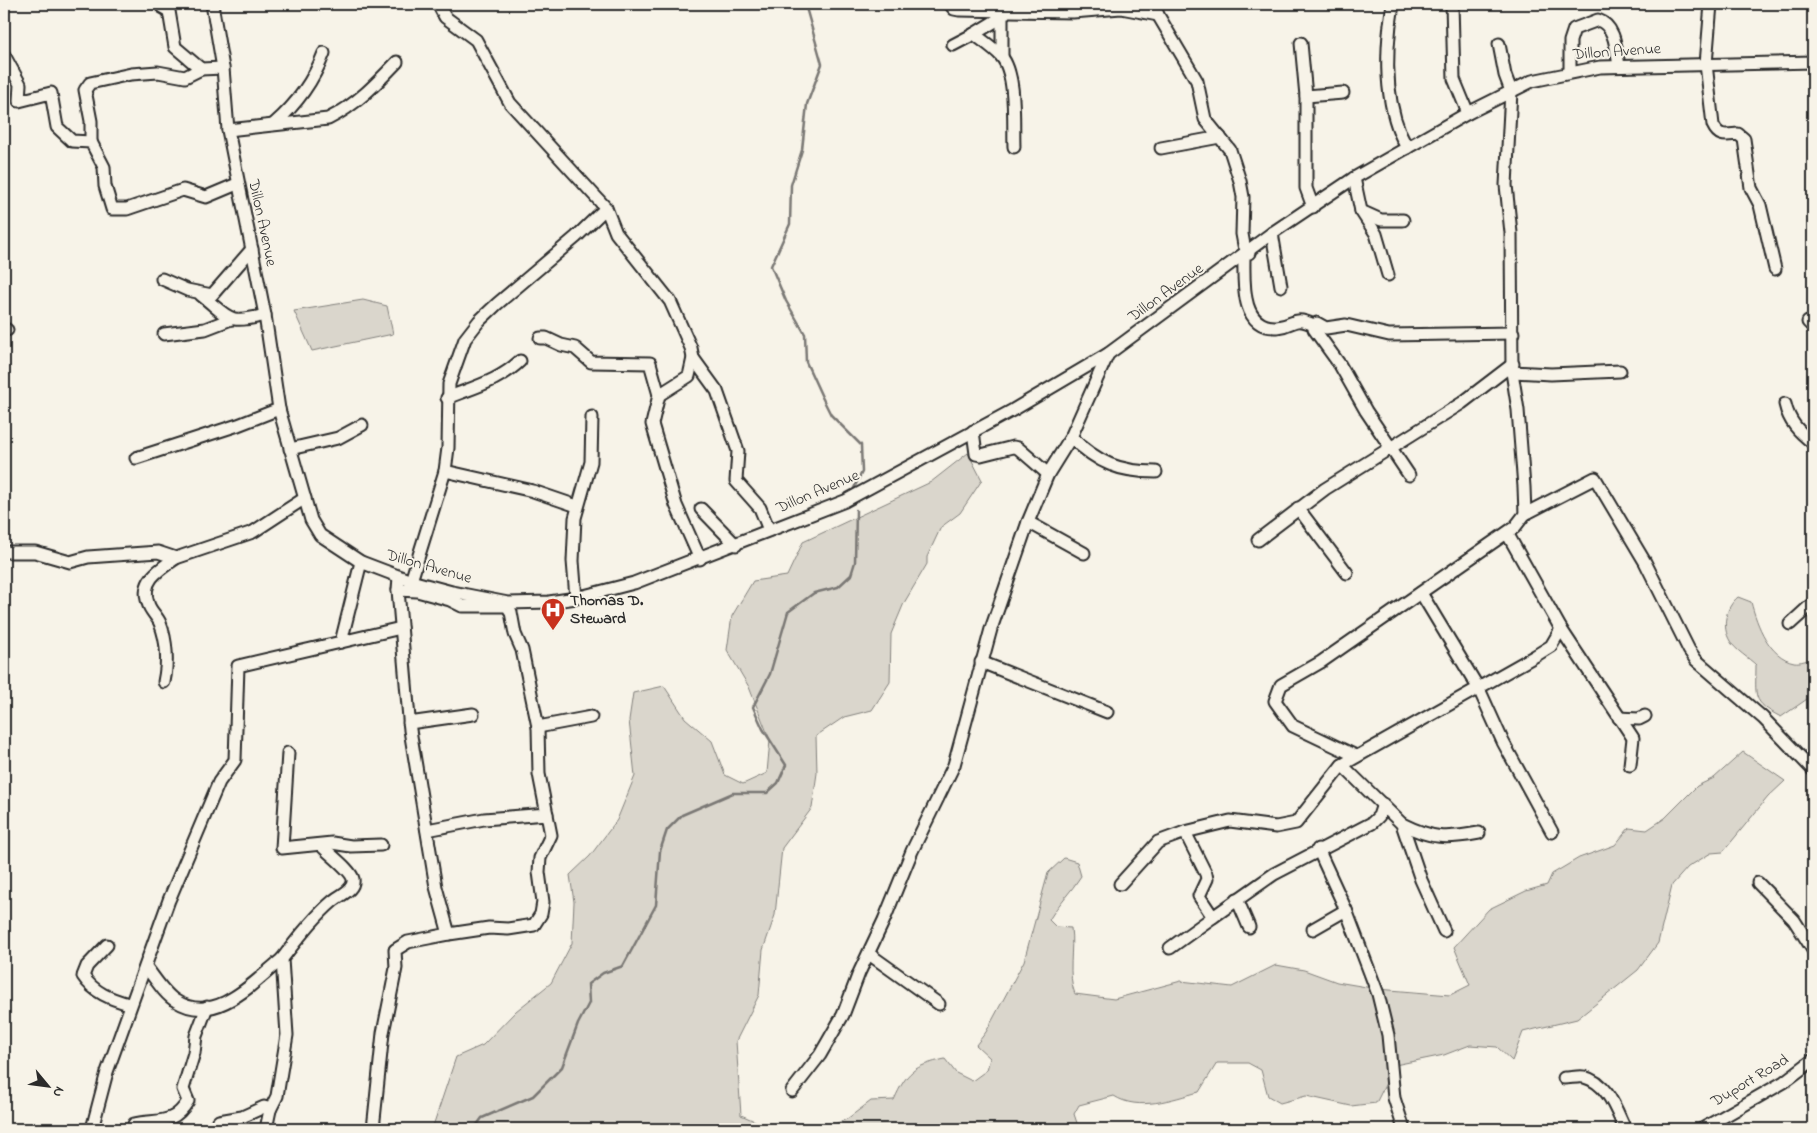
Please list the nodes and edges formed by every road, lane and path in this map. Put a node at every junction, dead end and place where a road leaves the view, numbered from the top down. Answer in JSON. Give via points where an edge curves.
{"nodes":[{"id":1,"x":160,"y":4,"type":"edge"},
{"id":2,"x":212,"y":4,"type":"edge"},
{"id":3,"x":438,"y":4,"type":"edge"},
{"id":4,"x":950,"y":4,"type":"edge"},
{"id":5,"x":1393,"y":4,"type":"edge"},
{"id":6,"x":1452,"y":4,"type":"edge"},
{"id":7,"x":1711,"y":4,"type":"edge"},
{"id":8,"x":1156,"y":9,"type":"edge"},
{"id":9,"x":1010,"y":10,"type":"edge"},
{"id":10,"x":974,"y":34,"type":"junction"},
{"id":11,"x":1301,"y":43,"type":"dead end"},
{"id":12,"x":1499,"y":44,"type":"dead end"},
{"id":13,"x":954,"y":45,"type":"dead end"},
{"id":14,"x":324,"y":53,"type":"dead end"},
{"id":15,"x":4,"y":55,"type":"edge"},
{"id":16,"x":1002,"y":57,"type":"junction"},
{"id":17,"x":397,"y":62,"type":"dead end"},
{"id":18,"x":1813,"y":62,"type":"edge"},
{"id":19,"x":1706,"y":64,"type":"junction"},
{"id":20,"x":1619,"y":66,"type":"junction"},
{"id":21,"x":223,"y":68,"type":"junction"},
{"id":22,"x":201,"y":69,"type":"junction"},
{"id":23,"x":1570,"y":72,"type":"junction"},
{"id":24,"x":1512,"y":91,"type":"junction"},
{"id":25,"x":1343,"y":93,"type":"dead end"},
{"id":26,"x":1306,"y":96,"type":"junction"},
{"id":27,"x":1468,"y":113,"type":"junction"},
{"id":28,"x":273,"y":125,"type":"junction"},
{"id":29,"x":228,"y":130,"type":"junction"},
{"id":30,"x":1220,"y":137,"type":"junction"},
{"id":31,"x":91,"y":142,"type":"junction"},
{"id":32,"x":1014,"y":147,"type":"dead end"},
{"id":33,"x":1162,"y":148,"type":"dead end"},
{"id":34,"x":1407,"y":148,"type":"junction"},
{"id":35,"x":1354,"y":178,"type":"junction"},
{"id":36,"x":237,"y":184,"type":"junction"},
{"id":37,"x":1313,"y":207,"type":"junction"},
{"id":38,"x":606,"y":208,"type":"junction"},
{"id":39,"x":1361,"y":211,"type":"junction"},
{"id":40,"x":1403,"y":220,"type":"dead end"},
{"id":41,"x":1272,"y":234,"type":"junction"},
{"id":42,"x":252,"y":249,"type":"junction"},
{"id":43,"x":1246,"y":255,"type":"junction"},
{"id":44,"x":1776,"y":269,"type":"dead end"},
{"id":45,"x":1388,"y":276,"type":"dead end"},
{"id":46,"x":162,"y":280,"type":"dead end"},
{"id":47,"x":1281,"y":286,"type":"dead end"},
{"id":48,"x":199,"y":293,"type":"junction"},
{"id":49,"x":265,"y":315,"type":"junction"},
{"id":50,"x":231,"y":319,"type":"junction"},
{"id":51,"x":1314,"y":326,"type":"junction"},
{"id":52,"x":1513,"y":332,"type":"junction"},
{"id":53,"x":164,"y":334,"type":"dead end"},
{"id":54,"x":540,"y":338,"type":"dead end"},
{"id":55,"x":1108,"y":354,"type":"junction"},
{"id":56,"x":693,"y":358,"type":"junction"},
{"id":57,"x":520,"y":360,"type":"dead end"},
{"id":58,"x":1512,"y":368,"type":"junction"},
{"id":59,"x":1620,"y":371,"type":"dead end"},
{"id":60,"x":660,"y":396,"type":"junction"},
{"id":61,"x":447,"y":398,"type":"junction"},
{"id":62,"x":1786,"y":404,"type":"dead end"},
{"id":63,"x":279,"y":408,"type":"junction"},
{"id":64,"x":592,"y":417,"type":"dead end"},
{"id":65,"x":362,"y":425,"type":"dead end"},
{"id":66,"x":973,"y":431,"type":"junction"},
{"id":67,"x":1071,"y":437,"type":"junction"},
{"id":68,"x":1813,"y":443,"type":"edge"},
{"id":69,"x":1391,"y":447,"type":"junction"},
{"id":70,"x":290,"y":450,"type":"junction"},
{"id":71,"x":136,"y":458,"type":"dead end"},
{"id":72,"x":446,"y":470,"type":"junction"},
{"id":73,"x":1156,"y":472,"type":"dead end"},
{"id":74,"x":1048,"y":474,"type":"junction"},
{"id":75,"x":1410,"y":475,"type":"dead end"},
{"id":76,"x":305,"y":498,"type":"junction"},
{"id":77,"x":577,"y":506,"type":"junction"},
{"id":78,"x":1298,"y":508,"type":"junction"},
{"id":79,"x":701,"y":509,"type":"dead end"},
{"id":80,"x":1524,"y":514,"type":"junction"},
{"id":81,"x":1028,"y":522,"type":"junction"},
{"id":82,"x":769,"y":530,"type":"junction"},
{"id":83,"x":1507,"y":533,"type":"junction"},
{"id":84,"x":1258,"y":540,"type":"dead end"},
{"id":85,"x":736,"y":545,"type":"junction"},
{"id":86,"x":4,"y":552,"type":"edge"},
{"id":87,"x":1084,"y":553,"type":"dead end"},
{"id":88,"x":176,"y":558,"type":"junction"},
{"id":89,"x":700,"y":559,"type":"junction"},
{"id":90,"x":361,"y":562,"type":"junction"},
{"id":91,"x":1347,"y":574,"type":"dead end"},
{"id":92,"x":405,"y":579,"type":"junction"},
{"id":93,"x":398,"y":590,"type":"junction"},
{"id":94,"x":1421,"y":593,"type":"junction"},
{"id":95,"x":576,"y":598,"type":"junction"},
{"id":96,"x":1813,"y":603,"type":"edge"},
{"id":97,"x":1790,"y":624,"type":"dead end"},
{"id":98,"x":401,"y":628,"type":"junction"},
{"id":99,"x":1561,"y":629,"type":"junction"},
{"id":100,"x":341,"y":642,"type":"junction"},
{"id":101,"x":981,"y":662,"type":"junction"},
{"id":102,"x":164,"y":682,"type":"dead end"},
{"id":103,"x":1479,"y":689,"type":"junction"},
{"id":104,"x":1108,"y":712,"type":"dead end"},
{"id":105,"x":473,"y":714,"type":"dead end"},
{"id":106,"x":1646,"y":716,"type":"dead end"},
{"id":107,"x":591,"y":717,"type":"dead end"},
{"id":108,"x":1620,"y":718,"type":"junction"},
{"id":109,"x":409,"y":723,"type":"junction"},
{"id":110,"x":538,"y":727,"type":"junction"},
{"id":111,"x":288,"y":753,"type":"dead end"},
{"id":112,"x":1356,"y":756,"type":"junction"},
{"id":113,"x":1342,"y":765,"type":"junction"},
{"id":114,"x":1630,"y":765,"type":"dead end"},
{"id":115,"x":1813,"y":770,"type":"edge"},
{"id":116,"x":1383,"y":804,"type":"junction"},
{"id":117,"x":547,"y":814,"type":"junction"},
{"id":118,"x":1402,"y":824,"type":"junction"},
{"id":119,"x":426,"y":830,"type":"junction"},
{"id":120,"x":1185,"y":832,"type":"junction"},
{"id":121,"x":1552,"y":832,"type":"dead end"},
{"id":122,"x":1479,"y":833,"type":"dead end"},
{"id":123,"x":381,"y":844,"type":"dead end"},
{"id":124,"x":321,"y":845,"type":"junction"},
{"id":125,"x":1318,"y":849,"type":"junction"},
{"id":126,"x":1758,"y":883,"type":"dead end"},
{"id":127,"x":1120,"y":884,"type":"dead end"},
{"id":128,"x":1237,"y":899,"type":"junction"},
{"id":129,"x":1346,"y":910,"type":"junction"},
{"id":130,"x":1213,"y":917,"type":"junction"},
{"id":131,"x":1249,"y":927,"type":"dead end"},
{"id":132,"x":1313,"y":929,"type":"dead end"},
{"id":133,"x":1444,"y":932,"type":"dead end"},
{"id":134,"x":449,"y":934,"type":"junction"},
{"id":135,"x":107,"y":945,"type":"dead end"},
{"id":136,"x":1170,"y":948,"type":"dead end"},
{"id":137,"x":1813,"y":950,"type":"edge"},
{"id":138,"x":869,"y":954,"type":"junction"},
{"id":139,"x":282,"y":959,"type":"junction"},
{"id":140,"x":146,"y":967,"type":"junction"},
{"id":141,"x":130,"y":1004,"type":"junction"},
{"id":142,"x":939,"y":1004,"type":"dead end"},
{"id":143,"x":207,"y":1007,"type":"junction"},
{"id":144,"x":1813,"y":1060,"type":"edge"},
{"id":145,"x":1564,"y":1078,"type":"dead end"},
{"id":146,"x":792,"y":1091,"type":"dead end"},
{"id":147,"x":270,"y":1110,"type":"junction"},
{"id":148,"x":134,"y":1124,"type":"dead end"},
{"id":149,"x":1717,"y":1125,"type":"edge"},
{"id":150,"x":92,"y":1129,"type":"edge"},
{"id":151,"x":211,"y":1129,"type":"edge"},
{"id":152,"x":266,"y":1129,"type":"edge"},
{"id":153,"x":373,"y":1129,"type":"edge"},
{"id":154,"x":1404,"y":1129,"type":"edge"},
{"id":155,"x":1625,"y":1129,"type":"edge"},
{"id":156,"x":1702,"y":1129,"type":"edge"}],
"edges":[{"from":1,"to":22,"type":"street","via":[[169,11],[175,47]]},
{"from":2,"to":21,"type":"street","name":"Dillon Avenue"},
{"from":3,"to":38,"type":"street","via":[[445,17],[476,40],[510,103]]},
{"from":4,"to":9,"type":"street","via":[[959,10]]},
{"from":5,"to":34,"type":"street","via":[[1388,80],[1398,131]]},
{"from":6,"to":27,"type":"street","via":[[1454,80]]},
{"from":7,"to":19,"type":"street"},
{"from":8,"to":9,"type":"street"},
{"from":8,"to":30,"type":"street","via":[[1197,81],[1205,119]]},
{"from":9,"to":10,"type":"street"},
{"from":9,"to":16,"type":"street"},
{"from":10,"to":13,"type":"street"},
{"from":10,"to":16,"type":"street"},
{"from":11,"to":26,"type":"street"},
{"from":12,"to":24,"type":"street","via":[[1505,76]]},
{"from":14,"to":28,"type":"street","via":[[302,95]]},
{"from":15,"to":31,"type":"street","via":[[20,84],[19,101],[51,93],[57,127],[72,141]]},
{"from":16,"to":32,"type":"street","via":[[1012,93]]},
{"from":17,"to":28,"type":"street","via":[[376,86],[339,114],[328,119]]},
{"from":18,"to":19,"type":"street","name":"Dillon Avenue"},
{"from":19,"to":20,"type":"street","name":"Dillon Avenue"},
{"from":19,"to":44,"type":"street","via":[[1713,124],[1722,135],[1738,134],[1744,139],[1751,188],[1760,205]]},
{"from":20,"to":23,"type":"street","name":"Dillon Avenue"},
{"from":20,"to":23,"type":"street","via":[[1612,33],[1598,20],[1574,29],[1570,41]]},
{"from":21,"to":22,"type":"street"},
{"from":21,"to":29,"type":"street","name":"Dillon Avenue"},
{"from":22,"to":31,"type":"street","via":[[185,77],[158,72],[90,83],[84,90],[91,121]]},
{"from":23,"to":24,"type":"street","name":"Dillon Avenue","via":[[1532,81]]},
{"from":24,"to":27,"type":"street","name":"Dillon Avenue"},
{"from":24,"to":52,"type":"street","via":[[1506,185],[1511,233],[1509,258]]},
{"from":25,"to":26,"type":"street"},
{"from":26,"to":37,"type":"street","via":[[1306,188]]},
{"from":27,"to":34,"type":"street","name":"Dillon Avenue"},
{"from":28,"to":29,"type":"street"},
{"from":29,"to":36,"type":"street","name":"Dillon Avenue"},
{"from":30,"to":33,"type":"street"},
{"from":30,"to":43,"type":"street","via":[[1236,164]]},
{"from":31,"to":36,"type":"street","via":[[104,167],[105,186],[112,209],[127,209],[183,190],[206,197]]},
{"from":34,"to":35,"type":"street","name":"Dillon Avenue"},
{"from":35,"to":37,"type":"street","name":"Dillon Avenue"},
{"from":35,"to":39,"type":"street"},
{"from":36,"to":42,"type":"street","name":"Dillon Avenue"},
{"from":37,"to":41,"type":"street","name":"Dillon Avenue"},
{"from":38,"to":56,"type":"street","via":[[616,233],[670,301]]},
{"from":38,"to":61,"type":"street","via":[[479,320],[464,339],[453,368]]},
{"from":39,"to":40,"type":"street","via":[[1381,220]]},
{"from":39,"to":45,"type":"street","via":[[1376,234]]},
{"from":41,"to":43,"type":"street","name":"Dillon Avenue"},
{"from":41,"to":47,"type":"street"},
{"from":42,"to":48,"type":"street","via":[[212,295]]},
{"from":42,"to":49,"type":"street","name":"Dillon Avenue"},
{"from":43,"to":51,"type":"street","via":[[1245,297],[1255,321],[1278,327],[1296,320]]},
{"from":43,"to":55,"type":"street","name":"Dillon Avenue"},
{"from":46,"to":48,"type":"street"},
{"from":48,"to":50,"type":"street"},
{"from":49,"to":50,"type":"street","via":[[240,321]]},
{"from":49,"to":63,"type":"street","name":"Dillon Avenue"},
{"from":50,"to":53,"type":"street","via":[[205,329]]},
{"from":51,"to":52,"type":"street","via":[[1317,323],[1326,328],[1346,325],[1389,334]]},
{"from":51,"to":69,"type":"street"},
{"from":52,"to":58,"type":"street"},
{"from":54,"to":60,"type":"street","via":[[575,348],[591,362],[650,363]]},
{"from":55,"to":66,"type":"street","name":"Dillon Avenue"},
{"from":55,"to":67,"type":"street"},
{"from":56,"to":60,"type":"street","via":[[689,376]]},
{"from":56,"to":82,"type":"street","via":[[717,391],[738,451],[736,481],[760,508]]},
{"from":57,"to":61,"type":"street","via":[[507,374],[488,384]]},
{"from":58,"to":59,"type":"street","via":[[1551,374]]},
{"from":58,"to":69,"type":"street"},
{"from":58,"to":80,"type":"street","via":[[1522,453]]},
{"from":60,"to":89,"type":"street","via":[[652,424],[676,505]]},
{"from":61,"to":72,"type":"street"},
{"from":62,"to":68,"type":"street","via":[[1788,416],[1799,433]]},
{"from":63,"to":70,"type":"street","name":"Dillon Avenue"},
{"from":63,"to":71,"type":"street","via":[[238,425]]},
{"from":64,"to":77,"type":"street","via":[[591,462]]},
{"from":65,"to":70,"type":"street","via":[[338,438]]},
{"from":66,"to":74,"type":"street","via":[[976,454],[1018,448]]},
{"from":66,"to":82,"type":"street","name":"Dillon Avenue","via":[[845,502]]},
{"from":67,"to":73,"type":"street","via":[[1095,458],[1120,469]]},
{"from":67,"to":74,"type":"street"},
{"from":69,"to":75,"type":"street"},
{"from":69,"to":78,"type":"street"},
{"from":70,"to":76,"type":"street","name":"Dillon Avenue"},
{"from":72,"to":77,"type":"street","via":[[533,491]]},
{"from":72,"to":92,"type":"street"},
{"from":74,"to":81,"type":"street"},
{"from":76,"to":88,"type":"street","via":[[253,532]]},
{"from":76,"to":90,"type":"street","name":"Dillon Avenue","via":[[311,520],[320,535]]},
{"from":77,"to":95,"type":"street","via":[[573,560]]},
{"from":78,"to":84,"type":"street"},
{"from":78,"to":91,"type":"street"},
{"from":79,"to":85,"type":"street"},
{"from":80,"to":83,"type":"street"},
{"from":80,"to":115,"type":"street","via":[[1595,478],[1645,562],[1696,660],[1763,718]]},
{"from":81,"to":87,"type":"street"},
{"from":81,"to":101,"type":"street"},
{"from":82,"to":85,"type":"street","name":"Dillon Avenue"},
{"from":83,"to":94,"type":"street"},
{"from":83,"to":99,"type":"street"},
{"from":85,"to":89,"type":"street","name":"Dillon Avenue"},
{"from":86,"to":88,"type":"street","via":[[35,552],[70,562],[88,557],[158,552]]},
{"from":88,"to":102,"type":"street","via":[[153,574],[146,594],[148,605],[160,623],[167,667]]},
{"from":89,"to":95,"type":"street","name":"Dillon Avenue","via":[[634,583]]},
{"from":90,"to":92,"type":"street","name":"Dillon Avenue"},
{"from":90,"to":100,"type":"street"},
{"from":92,"to":93,"type":"street"},
{"from":92,"to":95,"type":"street","name":"Dillon Avenue","via":[[508,603]]},
{"from":93,"to":98,"type":"street"},
{"from":93,"to":110,"type":"street","via":[[417,591],[462,606],[507,606],[522,650]]},
{"from":94,"to":103,"type":"street"},
{"from":94,"to":112,"type":"street","via":[[1321,662],[1284,681],[1277,693],[1275,701],[1293,726]]},
{"from":96,"to":97,"type":"street"},
{"from":98,"to":100,"type":"street"},
{"from":98,"to":109,"type":"street"},
{"from":99,"to":103,"type":"street","via":[[1551,646]]},
{"from":99,"to":108,"type":"street"},
{"from":100,"to":140,"type":"street","via":[[238,666],[235,760],[224,772],[194,838],[162,916]]},
{"from":101,"to":104,"type":"street"},
{"from":101,"to":138,"type":"street","via":[[954,765],[927,817]]},
{"from":103,"to":112,"type":"street"},
{"from":103,"to":121,"type":"street","via":[[1503,742]]},
{"from":105,"to":109,"type":"street"},
{"from":106,"to":108,"type":"street"},
{"from":107,"to":110,"type":"street"},
{"from":108,"to":114,"type":"street","via":[[1633,738]]},
{"from":109,"to":119,"type":"street"},
{"from":110,"to":117,"type":"street","via":[[540,774]]},
{"from":111,"to":124,"type":"street","via":[[282,848]]},
{"from":112,"to":113,"type":"street"},
{"from":113,"to":116,"type":"street"},
{"from":113,"to":120,"type":"street","via":[[1296,823],[1276,827],[1230,821]]},
{"from":116,"to":118,"type":"street"},
{"from":116,"to":125,"type":"street","via":[[1372,824]]},
{"from":117,"to":119,"type":"street","via":[[484,819]]},
{"from":117,"to":134,"type":"street","via":[[551,835],[540,858],[543,902],[538,921],[534,925],[508,930],[489,928]]},
{"from":118,"to":122,"type":"street","via":[[1437,837]]},
{"from":118,"to":133,"type":"street","via":[[1421,880]]},
{"from":119,"to":134,"type":"street","via":[[436,887]]},
{"from":120,"to":127,"type":"street","via":[[1158,842]]},
{"from":120,"to":130,"type":"street","via":[[1206,874],[1199,896]]},
{"from":123,"to":124,"type":"street"},
{"from":124,"to":139,"type":"street","via":[[353,878],[350,890],[322,911]]},
{"from":125,"to":128,"type":"street"},
{"from":125,"to":129,"type":"street"},
{"from":126,"to":137,"type":"street","via":[[1794,920]]},
{"from":128,"to":130,"type":"street"},
{"from":128,"to":131,"type":"street"},
{"from":129,"to":132,"type":"street"},
{"from":129,"to":154,"type":"street","via":[[1378,994],[1388,1035],[1394,1098]]},
{"from":130,"to":136,"type":"street"},
{"from":134,"to":153,"type":"street","via":[[408,942],[395,950],[396,968],[383,1033]]},
{"from":135,"to":141,"type":"street","via":[[87,966],[84,976],[89,985],[112,1000]]},
{"from":138,"to":142,"type":"street"},
{"from":138,"to":146,"type":"street","via":[[843,1015],[820,1055]]},
{"from":139,"to":143,"type":"street","via":[[230,1001],[216,1008]]},
{"from":139,"to":147,"type":"street","via":[[287,1035],[278,1096]]},
{"from":140,"to":141,"type":"street"},
{"from":140,"to":143,"type":"street","via":[[177,1002],[190,1008]]},
{"from":141,"to":150,"type":"street"},
{"from":143,"to":148,"type":"street","via":[[183,1088],[188,1101],[181,1113],[165,1122]]},
{"from":144,"to":149,"type":"street","name":"Duport Road"},
{"from":145,"to":155,"type":"street","via":[[1584,1077],[1602,1088],[1612,1100]]},
{"from":147,"to":151,"type":"street","via":[[264,1107],[242,1117],[219,1121]]},
{"from":147,"to":152,"type":"street"},
{"from":149,"to":156,"type":"street","name":"Duport Road"}]}
